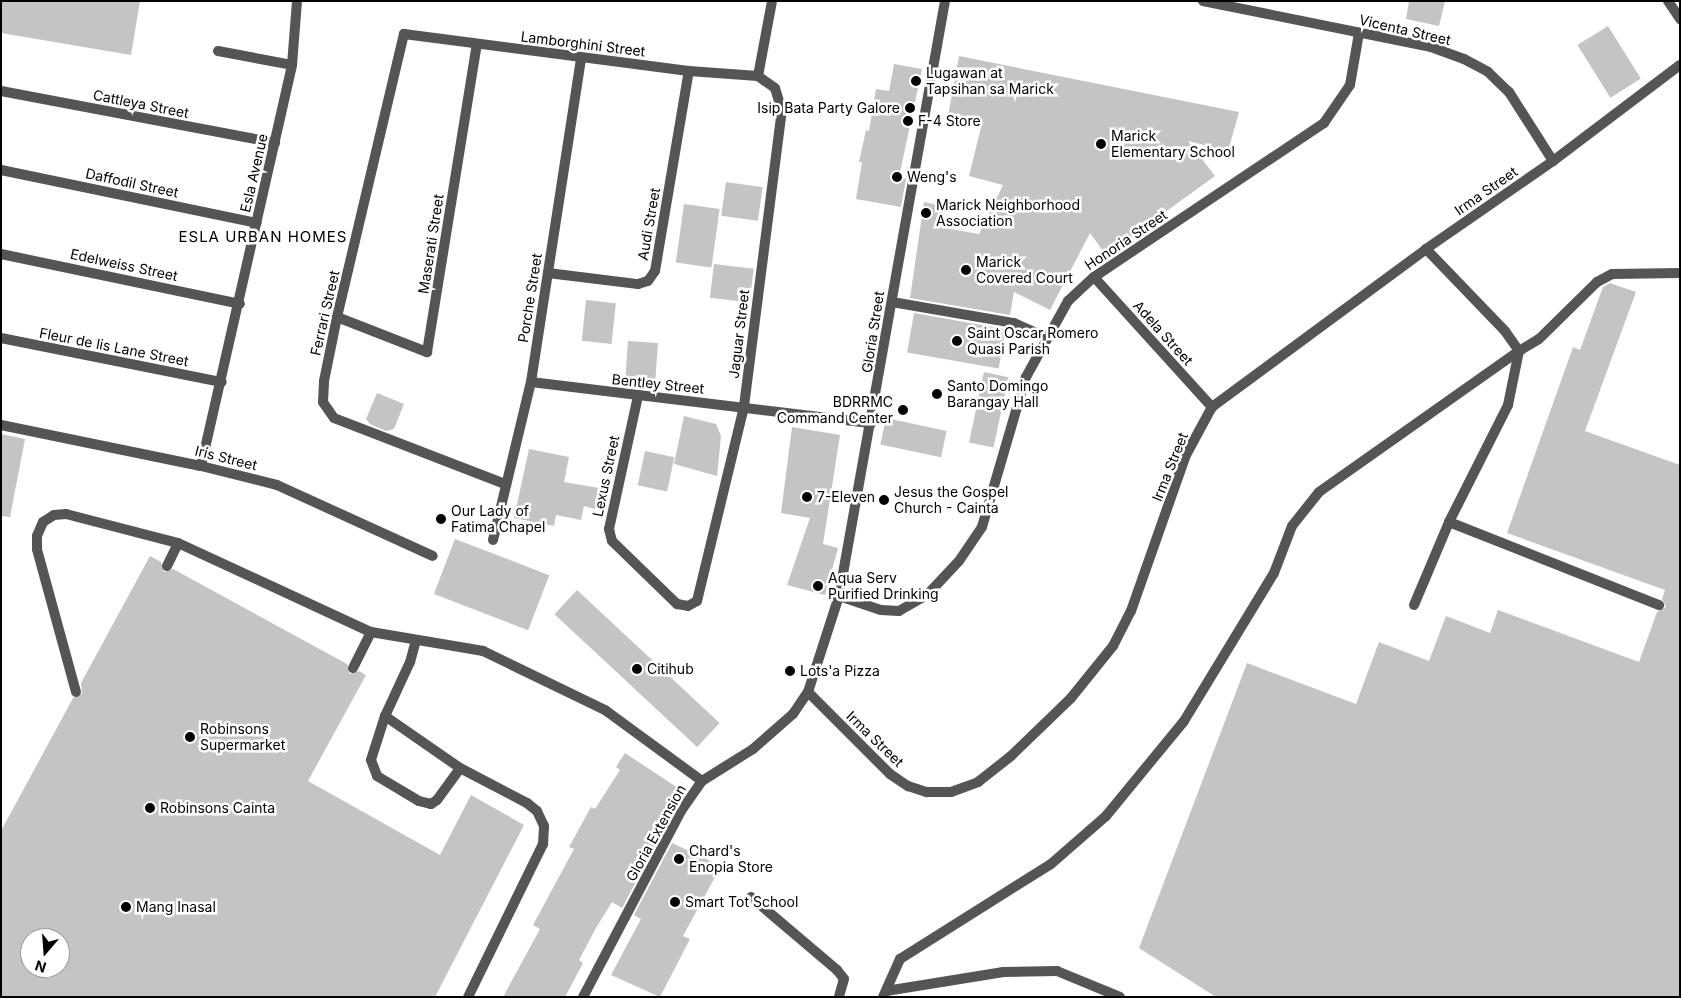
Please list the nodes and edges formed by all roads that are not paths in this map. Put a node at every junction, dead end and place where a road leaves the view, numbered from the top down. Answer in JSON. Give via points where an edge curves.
{"nodes":[{"id":1,"x":297,"y":1,"type":"edge"},
{"id":2,"x":772,"y":1,"type":"edge"},
{"id":3,"x":945,"y":1,"type":"edge"},
{"id":4,"x":1203,"y":1,"type":"edge"},
{"id":5,"x":1668,"y":1,"type":"edge"},
{"id":6,"x":1680,"y":19,"type":"edge"},
{"id":7,"x":1359,"y":33,"type":"junction"},
{"id":8,"x":404,"y":34,"type":"joint"},
{"id":9,"x":477,"y":44,"type":"junction"},
{"id":10,"x":218,"y":51,"type":"dead end"},
{"id":11,"x":581,"y":58,"type":"junction"},
{"id":12,"x":292,"y":65,"type":"junction"},
{"id":13,"x":1680,"y":65,"type":"edge"},
{"id":14,"x":689,"y":71,"type":"junction"},
{"id":15,"x":758,"y":76,"type":"junction"},
{"id":16,"x":1,"y":91,"type":"edge"},
{"id":17,"x":275,"y":143,"type":"junction"},
{"id":18,"x":1553,"y":161,"type":"junction"},
{"id":19,"x":1,"y":170,"type":"edge"},
{"id":20,"x":257,"y":223,"type":"junction"},
{"id":21,"x":1426,"y":249,"type":"junction"},
{"id":22,"x":1,"y":254,"type":"edge"},
{"id":23,"x":548,"y":273,"type":"junction"},
{"id":24,"x":1680,"y":273,"type":"edge"},
{"id":25,"x":1094,"y":277,"type":"junction"},
{"id":26,"x":892,"y":302,"type":"junction"},
{"id":27,"x":240,"y":304,"type":"junction"},
{"id":28,"x":337,"y":317,"type":"junction"},
{"id":29,"x":1,"y":338,"type":"edge"},
{"id":30,"x":1048,"y":338,"type":"junction"},
{"id":31,"x":1519,"y":351,"type":"junction"},
{"id":32,"x":222,"y":382,"type":"junction"},
{"id":33,"x":531,"y":382,"type":"junction"},
{"id":34,"x":638,"y":396,"type":"junction"},
{"id":35,"x":744,"y":406,"type":"junction"},
{"id":36,"x":1212,"y":407,"type":"junction"},
{"id":37,"x":872,"y":423,"type":"junction"},
{"id":38,"x":1,"y":425,"type":"edge"},
{"id":39,"x":201,"y":466,"type":"junction"},
{"id":40,"x":505,"y":484,"type":"junction"},
{"id":41,"x":1449,"y":522,"type":"junction"},
{"id":42,"x":493,"y":540,"type":"dead end"},
{"id":43,"x":178,"y":543,"type":"junction"},
{"id":44,"x":433,"y":556,"type":"dead end"},
{"id":45,"x":168,"y":566,"type":"dead end"},
{"id":46,"x":839,"y":596,"type":"junction"},
{"id":47,"x":697,"y":601,"type":"joint"},
{"id":48,"x":1414,"y":605,"type":"dead end"},
{"id":49,"x":1659,"y":605,"type":"dead end"},
{"id":50,"x":371,"y":632,"type":"junction"},
{"id":51,"x":416,"y":640,"type":"junction"},
{"id":52,"x":353,"y":668,"type":"dead end"},
{"id":53,"x":76,"y":692,"type":"dead end"},
{"id":54,"x":808,"y":692,"type":"junction"},
{"id":55,"x":384,"y":716,"type":"junction"},
{"id":56,"x":460,"y":768,"type":"junction"},
{"id":57,"x":702,"y":780,"type":"junction"},
{"id":58,"x":751,"y":897,"type":"dead end"},
{"id":59,"x":884,"y":994,"type":"edge"},
{"id":60,"x":468,"y":997,"type":"edge"},
{"id":61,"x":583,"y":997,"type":"edge"},
{"id":62,"x":839,"y":997,"type":"edge"},
{"id":63,"x":1120,"y":997,"type":"edge"}],
"edges":[{"from":1,"to":12,"type":"street","name":"Esla Avenue"},
{"from":2,"to":15,"type":"street"},
{"from":3,"to":26,"type":"street","name":"Gloria Street"},
{"from":4,"to":7,"type":"street","name":"Vicenta Street"},
{"from":5,"to":6,"type":"street"},
{"from":7,"to":18,"type":"street","name":"Vicenta Street","via":[[1431,47],[1488,72],[1509,92]]},
{"from":7,"to":25,"type":"street","name":"Honoria Street","via":[[1350,85],[1324,124]]},
{"from":8,"to":9,"type":"street","name":"Lamborghini Street"},
{"from":8,"to":28,"type":"street","name":"Ferrari Street"},
{"from":9,"to":11,"type":"street","name":"Lamborghini Street"},
{"from":9,"to":28,"type":"street","name":"Maserati Street","via":[[428,352]]},
{"from":10,"to":12,"type":"street"},
{"from":11,"to":14,"type":"street","name":"Lamborghini Street"},
{"from":11,"to":23,"type":"street","name":"Porche Street"},
{"from":12,"to":17,"type":"street","name":"Esla Avenue"},
{"from":13,"to":18,"type":"street","name":"Irma Street"},
{"from":14,"to":15,"type":"street","name":"Lamborghini Street"},
{"from":14,"to":23,"type":"street","name":"Audi Street","via":[[655,271],[648,281],[638,284]]},
{"from":15,"to":35,"type":"street","name":"Jaguar Street","via":[[775,88],[782,111]]},
{"from":16,"to":17,"type":"street","name":"Cattleya Street"},
{"from":17,"to":20,"type":"street","name":"Esla Avenue"},
{"from":18,"to":21,"type":"street","name":"Irma Street"},
{"from":19,"to":20,"type":"street","name":"Daffodil Street"},
{"from":20,"to":27,"type":"street","name":"Esla Avenue"},
{"from":21,"to":31,"type":"street"},
{"from":21,"to":36,"type":"street","name":"Irma Street"},
{"from":22,"to":27,"type":"street","name":"Edelweiss Street"},
{"from":23,"to":33,"type":"street","name":"Porche Street"},
{"from":24,"to":31,"type":"street","via":[[1612,274],[1597,282],[1538,339]]},
{"from":25,"to":30,"type":"street","name":"Honoria Street","via":[[1068,301]]},
{"from":25,"to":36,"type":"street","name":"Adela Street"},
{"from":26,"to":30,"type":"street","via":[[1014,323]]},
{"from":26,"to":37,"type":"street","name":"Gloria Street"},
{"from":27,"to":32,"type":"street","name":"Esla Avenue"},
{"from":28,"to":40,"type":"street","name":"Ferrari Street","via":[[323,402],[334,418]]},
{"from":29,"to":32,"type":"street","name":"Fleur de lis Lane Street"},
{"from":30,"to":46,"type":"street","name":"Honoria Street","via":[[1026,377],[982,527],[959,561],[928,594],[898,611],[881,610]]},
{"from":31,"to":41,"type":"street","via":[[1508,405]]},
{"from":31,"to":59,"type":"street","via":[[1319,492],[1292,526],[1274,573],[1184,721],[1106,816],[1051,864],[900,959]]},
{"from":32,"to":39,"type":"street","name":"Esla Avenue"},
{"from":33,"to":34,"type":"street","name":"Bentley Street"},
{"from":33,"to":40,"type":"street","name":"Porche Street"},
{"from":34,"to":35,"type":"street","name":"Bentley Street"},
{"from":34,"to":47,"type":"street","name":"Lexus Street","via":[[609,529],[612,541],[677,604],[688,606]]},
{"from":35,"to":37,"type":"street","name":"Bentley Street"},
{"from":35,"to":47,"type":"street","name":"Jaguar Street"},
{"from":36,"to":54,"type":"street","name":"Irma Street","via":[[1186,455],[1131,611],[1113,646],[1071,698],[1011,756],[978,782],[952,792],[927,792],[908,786],[890,774]]},
{"from":37,"to":46,"type":"street","name":"Gloria Street"},
{"from":38,"to":39,"type":"street","name":"Iris Street"},
{"from":39,"to":44,"type":"street","name":"Iris Street","via":[[277,485]]},
{"from":40,"to":42,"type":"street","name":"Porche Street"},
{"from":41,"to":48,"type":"street"},
{"from":41,"to":49,"type":"street"},
{"from":43,"to":45,"type":"street"},
{"from":43,"to":50,"type":"street"},
{"from":43,"to":53,"type":"street","via":[[66,514],[54,514],[43,522],[37,536],[37,548]]},
{"from":46,"to":54,"type":"street","name":"Gloria Street"},
{"from":50,"to":51,"type":"street"},
{"from":50,"to":52,"type":"street"},
{"from":51,"to":55,"type":"street","via":[[410,662]]},
{"from":51,"to":57,"type":"street","via":[[482,652],[596,706]]},
{"from":54,"to":57,"type":"street","name":"Gloria Extension","via":[[793,714],[753,750]]},
{"from":55,"to":56,"type":"street"},
{"from":55,"to":56,"type":"street","via":[[371,760],[377,776],[430,804],[437,800]]},
{"from":56,"to":60,"type":"street","via":[[527,803],[537,811],[544,826],[543,844]]},
{"from":57,"to":61,"type":"street","name":"Gloria Extension","via":[[681,811]]},
{"from":58,"to":62,"type":"street","via":[[837,970],[844,979]]},
{"from":59,"to":63,"type":"street","via":[[1003,972],[1057,970]]}]}
